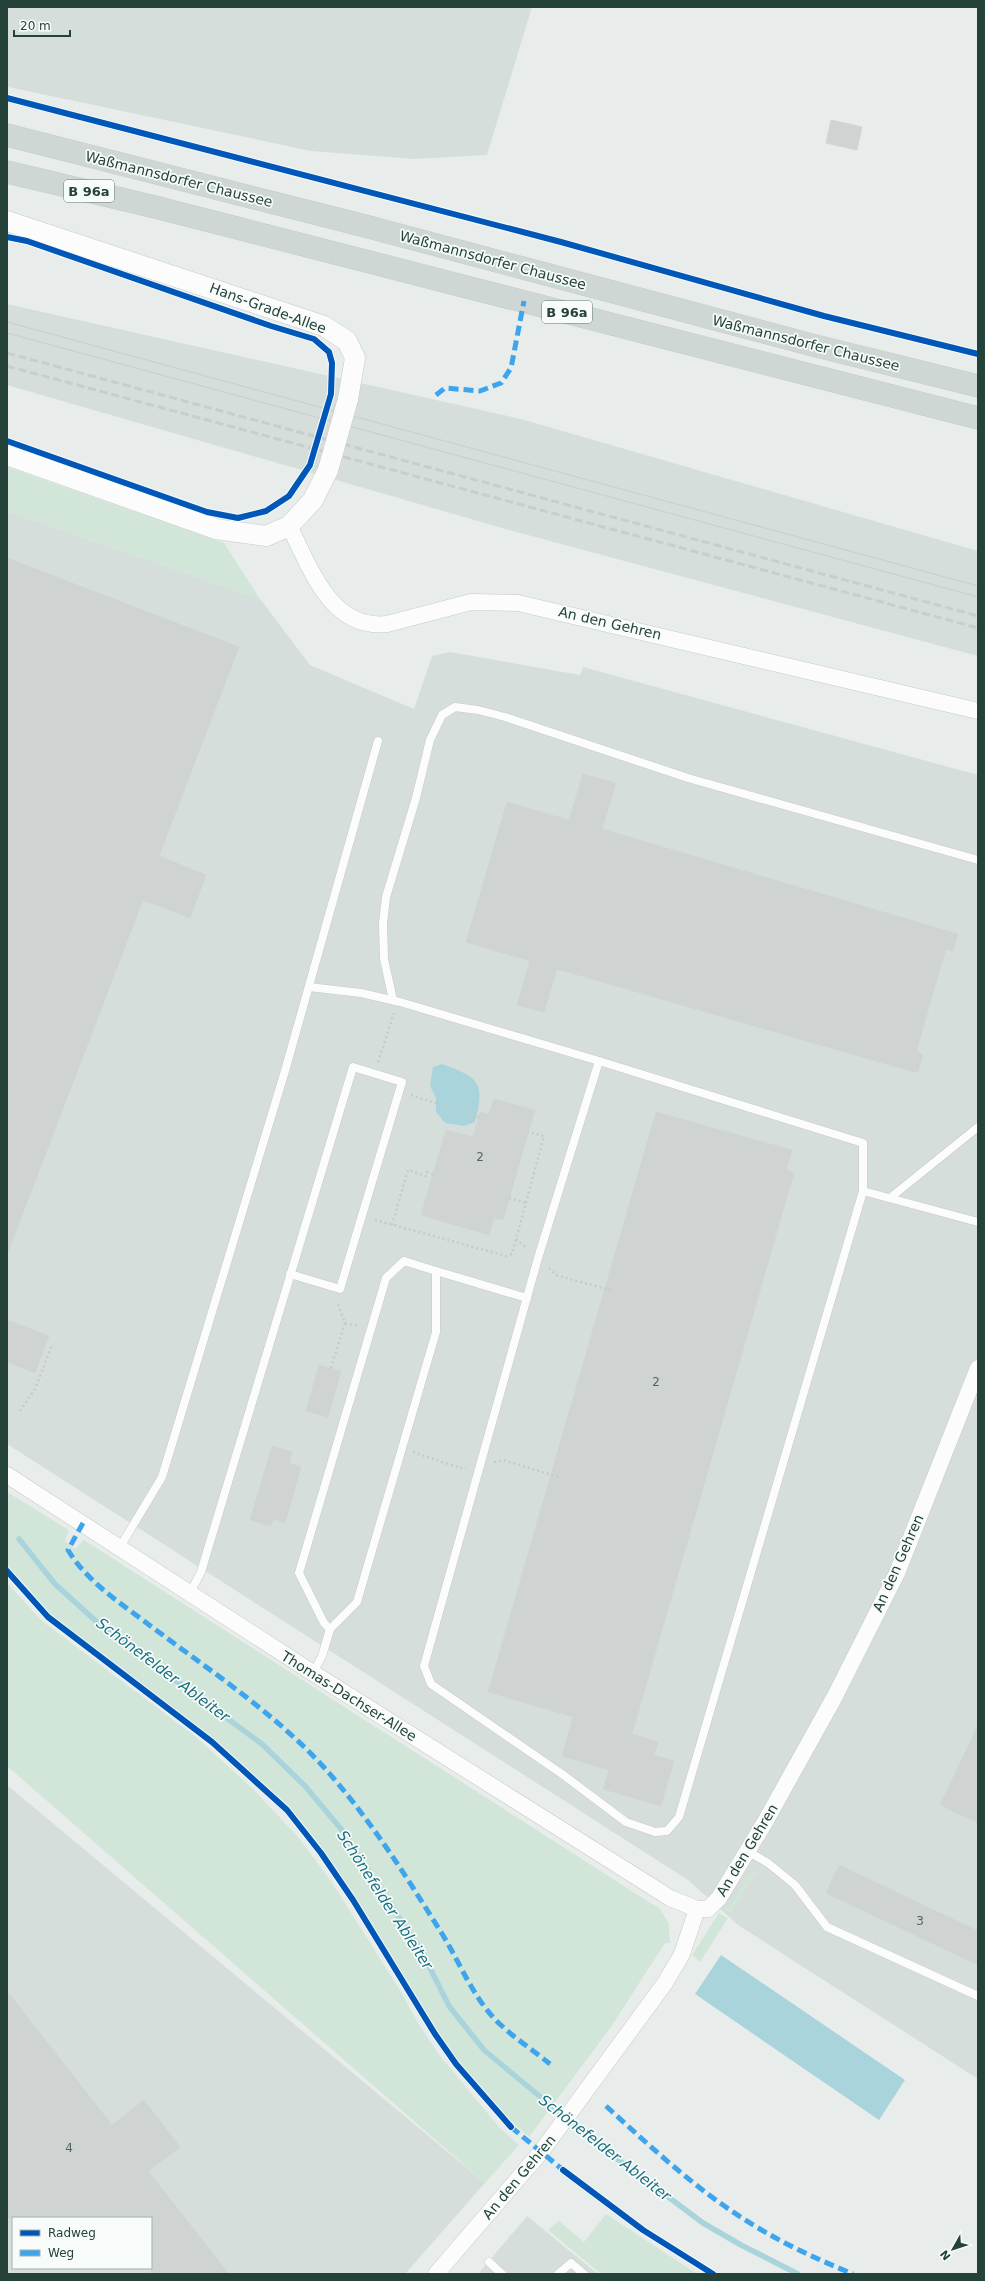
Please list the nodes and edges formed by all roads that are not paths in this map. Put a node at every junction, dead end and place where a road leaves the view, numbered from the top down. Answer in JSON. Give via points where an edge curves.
{"nodes":[{"id":1,"x":7,"y":135,"type":"edge"},
{"id":2,"x":7,"y":172,"type":"edge"},
{"id":3,"x":7,"y":221,"type":"edge"},
{"id":4,"x":978,"y":386,"type":"edge"},
{"id":5,"x":978,"y":418,"type":"edge"},
{"id":6,"x":7,"y":455,"type":"edge"},
{"id":7,"x":289,"y":526,"type":"junction"},
{"id":8,"x":978,"y":711,"type":"edge"},
{"id":9,"x":378,"y":741,"type":"dead end"},
{"id":10,"x":978,"y":860,"type":"edge"},
{"id":11,"x":309,"y":987,"type":"junction"},
{"id":12,"x":395,"y":1001,"type":"junction"},
{"id":13,"x":599,"y":1061,"type":"junction"},
{"id":14,"x":978,"y":1127,"type":"edge"},
{"id":15,"x":863,"y":1191,"type":"junction"},
{"id":16,"x":890,"y":1198,"type":"junction"},
{"id":17,"x":978,"y":1222,"type":"edge"},
{"id":18,"x":436,"y":1271,"type":"junction"},
{"id":19,"x":290,"y":1274,"type":"junction"},
{"id":20,"x":527,"y":1298,"type":"junction"},
{"id":21,"x":978,"y":1368,"type":"edge"},
{"id":22,"x":7,"y":1475,"type":"edge"},
{"id":23,"x":120,"y":1547,"type":"junction"},
{"id":24,"x":190,"y":1594,"type":"junction"},
{"id":25,"x":330,"y":1629,"type":"junction"},
{"id":26,"x":313,"y":1673,"type":"junction"},
{"id":27,"x":747,"y":1851,"type":"junction"},
{"id":28,"x":697,"y":1909,"type":"junction"},
{"id":29,"x":978,"y":1996,"type":"edge"},
{"id":30,"x":489,"y":2262,"type":"dead end"},
{"id":31,"x":436,"y":2274,"type":"edge"},
{"id":32,"x":502,"y":2274,"type":"edge"},
{"id":33,"x":558,"y":2274,"type":"edge"},
{"id":34,"x":584,"y":2274,"type":"edge"}],
"edges":[{"from":1,"to":4,"type":"main road","name":"Waßmannsdorfer Chaussee","number":"B 96a"},
{"from":2,"to":5,"type":"main road","name":"Waßmannsdorfer Chaussee","number":"B 96a","via":[[163,209]]},
{"from":3,"to":7,"type":"street","name":"Hans-Grade-Allee","bridge":true,"via":[[324,326],[347,341],[355,358],[348,399],[328,470],[313,500]]},
{"from":6,"to":7,"type":"street","name":"Hans-Grade-Allee","via":[[216,529],[266,536]]},
{"from":7,"to":8,"type":"street","name":"An den Gehren","via":[[330,602],[345,615],[362,623],[388,624],[471,602],[518,603]]},
{"from":9,"to":11,"type":"lane"},
{"from":10,"to":12,"type":"lane","via":[[688,778],[505,717],[455,707],[442,715],[430,740],[416,798],[386,897],[383,923],[384,959]]},
{"from":11,"to":12,"type":"lane","via":[[361,993]]},
{"from":11,"to":23,"type":"lane","via":[[162,1477]]},
{"from":12,"to":13,"type":"lane"},
{"from":13,"to":15,"type":"lane","via":[[863,1143]]},
{"from":13,"to":20,"type":"lane"},
{"from":14,"to":16,"type":"lane"},
{"from":15,"to":16,"type":"lane"},
{"from":15,"to":20,"type":"lane","via":[[679,1818],[667,1831],[655,1832],[626,1822],[562,1774],[431,1684],[424,1666]]},
{"from":16,"to":17,"type":"lane"},
{"from":18,"to":20,"type":"lane"},
{"from":18,"to":25,"type":"lane","via":[[436,1332],[357,1602]]},
{"from":18,"to":25,"type":"lane","via":[[404,1261],[386,1278],[301,1565],[299,1573],[324,1624]]},
{"from":19,"to":19,"type":"lane","via":[[352,1067],[402,1082],[340,1289]]},
{"from":19,"to":24,"type":"lane","via":[[201,1572]]},
{"from":21,"to":27,"type":"street","name":"An den Gehren","via":[[897,1573],[834,1698]]},
{"from":22,"to":23,"type":"street","name":"Thomas-Dachser-Allee"},
{"from":23,"to":24,"type":"street","name":"Thomas-Dachser-Allee"},
{"from":24,"to":26,"type":"street","name":"Thomas-Dachser-Allee"},
{"from":25,"to":26,"type":"lane","via":[[322,1656]]},
{"from":26,"to":28,"type":"street","name":"Thomas-Dachser-Allee","via":[[670,1898]]},
{"from":27,"to":28,"type":"street","name":"An den Gehren","via":[[719,1898],[708,1910]]},
{"from":27,"to":29,"type":"lane","via":[[768,1863],[795,1885],[827,1927]]},
{"from":28,"to":31,"type":"street","name":"An den Gehren","via":[[682,1954],[665,1983],[548,2144]]},
{"from":30,"to":32,"type":"lane"},
{"from":33,"to":34,"type":"lane","via":[[571,2263]]}]}
